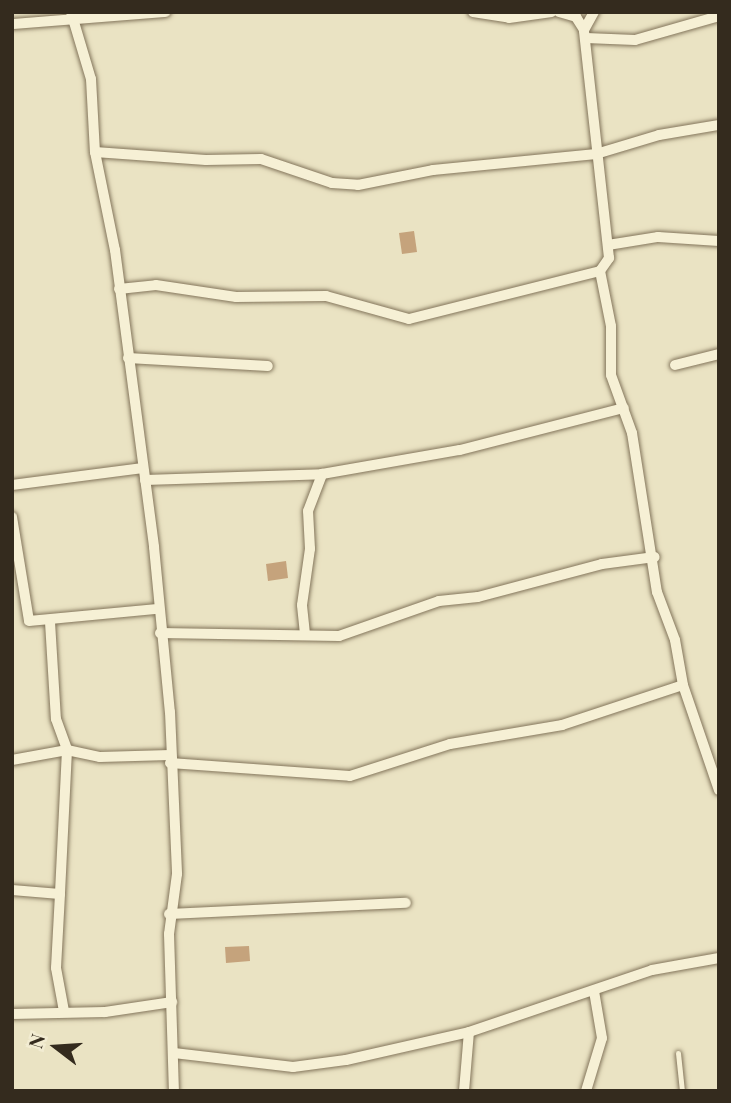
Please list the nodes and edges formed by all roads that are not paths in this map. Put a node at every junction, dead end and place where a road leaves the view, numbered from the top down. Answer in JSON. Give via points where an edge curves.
{"nodes":[{"id":1,"x":166,"y":12,"type":"edge"},
{"id":2,"x":473,"y":12,"type":"edge"},
{"id":3,"x":552,"y":12,"type":"edge"},
{"id":4,"x":559,"y":12,"type":"edge"},
{"id":5,"x":594,"y":12,"type":"edge"},
{"id":6,"x":71,"y":15,"type":"edge"},
{"id":7,"x":719,"y":16,"type":"edge"},
{"id":8,"x":12,"y":24,"type":"edge"},
{"id":9,"x":585,"y":34,"type":"junction"},
{"id":10,"x":719,"y":125,"type":"edge"},
{"id":11,"x":95,"y":152,"type":"junction"},
{"id":12,"x":596,"y":154,"type":"junction"},
{"id":13,"x":719,"y":241,"type":"edge"},
{"id":14,"x":608,"y":245,"type":"junction"},
{"id":15,"x":600,"y":271,"type":"junction"},
{"id":16,"x":120,"y":289,"type":"junction"},
{"id":17,"x":719,"y":354,"type":"edge"},
{"id":18,"x":128,"y":358,"type":"junction"},
{"id":19,"x":675,"y":365,"type":"dead end"},
{"id":20,"x":268,"y":366,"type":"dead end"},
{"id":21,"x":624,"y":408,"type":"junction"},
{"id":22,"x":143,"y":468,"type":"junction"},
{"id":23,"x":322,"y":474,"type":"junction"},
{"id":24,"x":145,"y":480,"type":"junction"},
{"id":25,"x":12,"y":485,"type":"edge"},
{"id":26,"x":12,"y":517,"type":"edge"},
{"id":27,"x":654,"y":557,"type":"junction"},
{"id":28,"x":157,"y":609,"type":"junction"},
{"id":29,"x":50,"y":622,"type":"junction"},
{"id":30,"x":160,"y":633,"type":"junction"},
{"id":31,"x":305,"y":634,"type":"junction"},
{"id":32,"x":683,"y":685,"type":"junction"},
{"id":33,"x":68,"y":750,"type":"junction"},
{"id":34,"x":170,"y":759,"type":"junction"},
{"id":35,"x":12,"y":760,"type":"edge"},
{"id":36,"x":718,"y":784,"type":"edge"},
{"id":37,"x":12,"y":890,"type":"edge"},
{"id":38,"x":60,"y":894,"type":"junction"},
{"id":39,"x":406,"y":903,"type":"dead end"},
{"id":40,"x":169,"y":915,"type":"junction"},
{"id":41,"x":719,"y":958,"type":"edge"},
{"id":42,"x":594,"y":991,"type":"junction"},
{"id":43,"x":172,"y":1002,"type":"junction"},
{"id":44,"x":64,"y":1012,"type":"junction"},
{"id":45,"x":12,"y":1013,"type":"edge"},
{"id":46,"x":469,"y":1032,"type":"junction"},
{"id":47,"x":174,"y":1053,"type":"junction"},
{"id":48,"x":678,"y":1053,"type":"dead end"},
{"id":49,"x":174,"y":1091,"type":"edge"},
{"id":50,"x":464,"y":1091,"type":"edge"},
{"id":51,"x":586,"y":1091,"type":"edge"},
{"id":52,"x":682,"y":1091,"type":"edge"}],
"edges":[{"from":1,"to":6,"type":"street"},
{"from":2,"to":3,"type":"street","via":[[509,18]]},
{"from":4,"to":9,"type":"street","via":[[576,17]]},
{"from":5,"to":9,"type":"street"},
{"from":6,"to":8,"type":"street"},
{"from":6,"to":11,"type":"street","via":[[88,62]]},
{"from":7,"to":9,"type":"street","via":[[635,40]]},
{"from":9,"to":12,"type":"street"},
{"from":10,"to":12,"type":"street","via":[[659,135]]},
{"from":11,"to":12,"type":"street","via":[[261,159],[332,183],[358,186],[433,170]]},
{"from":11,"to":16,"type":"street"},
{"from":12,"to":14,"type":"street"},
{"from":13,"to":14,"type":"street","via":[[658,237]]},
{"from":14,"to":15,"type":"street","via":[[608,264]]},
{"from":15,"to":16,"type":"street","via":[[409,319],[326,296],[236,297],[156,285]]},
{"from":15,"to":21,"type":"street","via":[[611,326],[611,375]]},
{"from":16,"to":18,"type":"street"},
{"from":17,"to":19,"type":"street"},
{"from":18,"to":20,"type":"street"},
{"from":18,"to":22,"type":"street"},
{"from":21,"to":23,"type":"street","via":[[453,452]]},
{"from":21,"to":27,"type":"street"},
{"from":22,"to":24,"type":"street"},
{"from":22,"to":25,"type":"street"},
{"from":23,"to":24,"type":"street"},
{"from":23,"to":31,"type":"street","via":[[308,511],[310,549],[302,606]]},
{"from":24,"to":28,"type":"street"},
{"from":26,"to":29,"type":"street","via":[[25,616],[29,621]]},
{"from":27,"to":31,"type":"street","via":[[601,564],[478,597],[439,601],[339,636]]},
{"from":27,"to":32,"type":"street","via":[[657,592],[675,640]]},
{"from":28,"to":29,"type":"street"},
{"from":28,"to":30,"type":"street"},
{"from":29,"to":33,"type":"street","via":[[56,719]]},
{"from":30,"to":31,"type":"street"},
{"from":30,"to":34,"type":"street","via":[[170,712]]},
{"from":32,"to":34,"type":"street","via":[[562,725],[450,744],[350,776]]},
{"from":32,"to":36,"type":"street"},
{"from":33,"to":34,"type":"street","via":[[100,757]]},
{"from":33,"to":35,"type":"street"},
{"from":33,"to":38,"type":"street"},
{"from":34,"to":40,"type":"street","via":[[177,890]]},
{"from":37,"to":38,"type":"street"},
{"from":38,"to":44,"type":"street","via":[[56,968]]},
{"from":39,"to":40,"type":"street"},
{"from":40,"to":43,"type":"street"},
{"from":41,"to":42,"type":"street","via":[[652,970]]},
{"from":42,"to":46,"type":"street"},
{"from":42,"to":51,"type":"street","via":[[602,1038]]},
{"from":43,"to":44,"type":"street","via":[[105,1012]]},
{"from":43,"to":47,"type":"street"},
{"from":44,"to":45,"type":"street"},
{"from":46,"to":47,"type":"street","via":[[299,1067]]},
{"from":46,"to":50,"type":"street"},
{"from":47,"to":49,"type":"street"},
{"from":48,"to":52,"type":"lane"}]}
